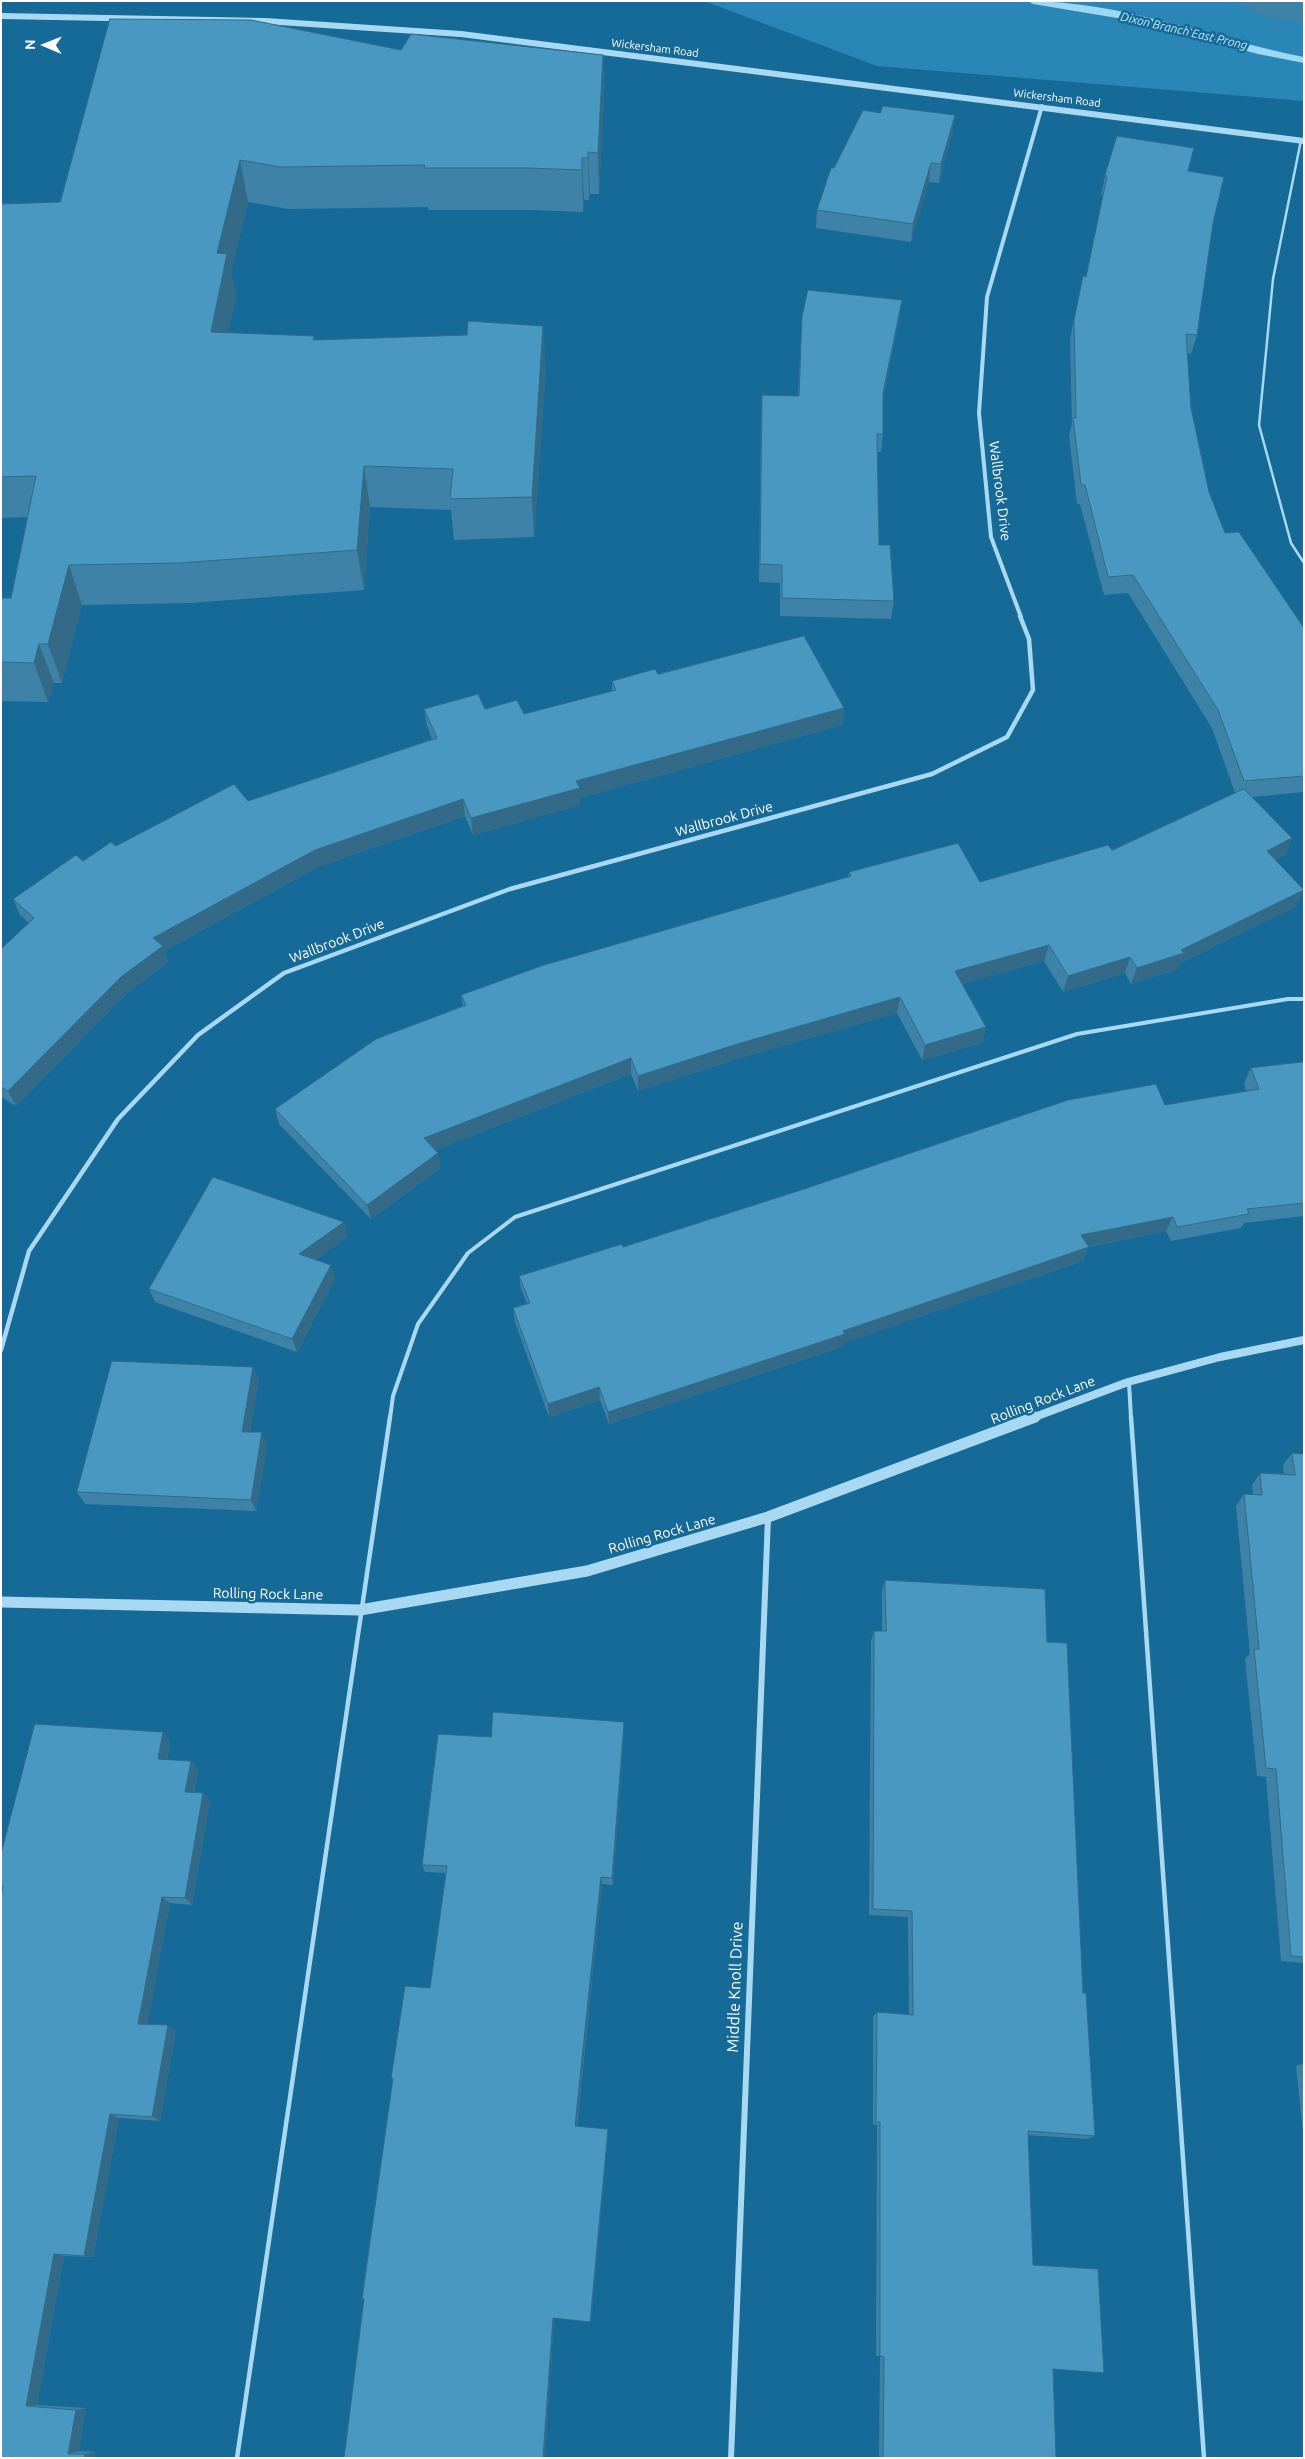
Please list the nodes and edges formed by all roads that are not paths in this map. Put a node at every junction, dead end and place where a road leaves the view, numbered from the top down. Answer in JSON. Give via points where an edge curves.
{"nodes":[{"id":1,"x":1,"y":16,"type":"edge"},
{"id":2,"x":1042,"y":106,"type":"junction"},
{"id":3,"x":1302,"y":141,"type":"edge"},
{"id":4,"x":1304,"y":563,"type":"edge"},
{"id":5,"x":1304,"y":999,"type":"edge"},
{"id":6,"x":1304,"y":1340,"type":"edge"},
{"id":7,"x":1,"y":1350,"type":"edge"},
{"id":8,"x":1128,"y":1382,"type":"junction"},
{"id":9,"x":768,"y":1517,"type":"junction"},
{"id":10,"x":1,"y":1602,"type":"edge"},
{"id":11,"x":360,"y":1610,"type":"junction"},
{"id":12,"x":237,"y":2458,"type":"edge"},
{"id":13,"x":731,"y":2458,"type":"edge"},
{"id":14,"x":1204,"y":2458,"type":"edge"}],
"edges":[{"from":1,"to":2,"type":"street","name":"Wickersham Road","via":[[266,21],[461,34]]},
{"from":2,"to":3,"type":"street","name":"Wickersham Road"},
{"from":2,"to":7,"type":"street","name":"Wallbrook Drive","via":[[987,297],[979,414],[991,537],[1030,639],[1033,690],[1007,737],[932,774],[510,889],[284,973],[198,1035],[118,1119],[30,1251]]},
{"from":3,"to":4,"type":"lane","via":[[1273,279],[1260,425],[1291,542]]},
{"from":5,"to":11,"type":"lane","via":[[1077,1034],[515,1217],[468,1253],[418,1324],[393,1396]]},
{"from":6,"to":8,"type":"street","name":"Rolling Rock Lane","via":[[1220,1357]]},
{"from":8,"to":9,"type":"street","name":"Rolling Rock Lane"},
{"from":8,"to":14,"type":"lane"},
{"from":9,"to":11,"type":"street","name":"Rolling Rock Lane","via":[[587,1571]]},
{"from":9,"to":13,"type":"street","name":"Middle Knoll Drive"},
{"from":10,"to":11,"type":"street","name":"Rolling Rock Lane"},
{"from":11,"to":12,"type":"lane"}]}
